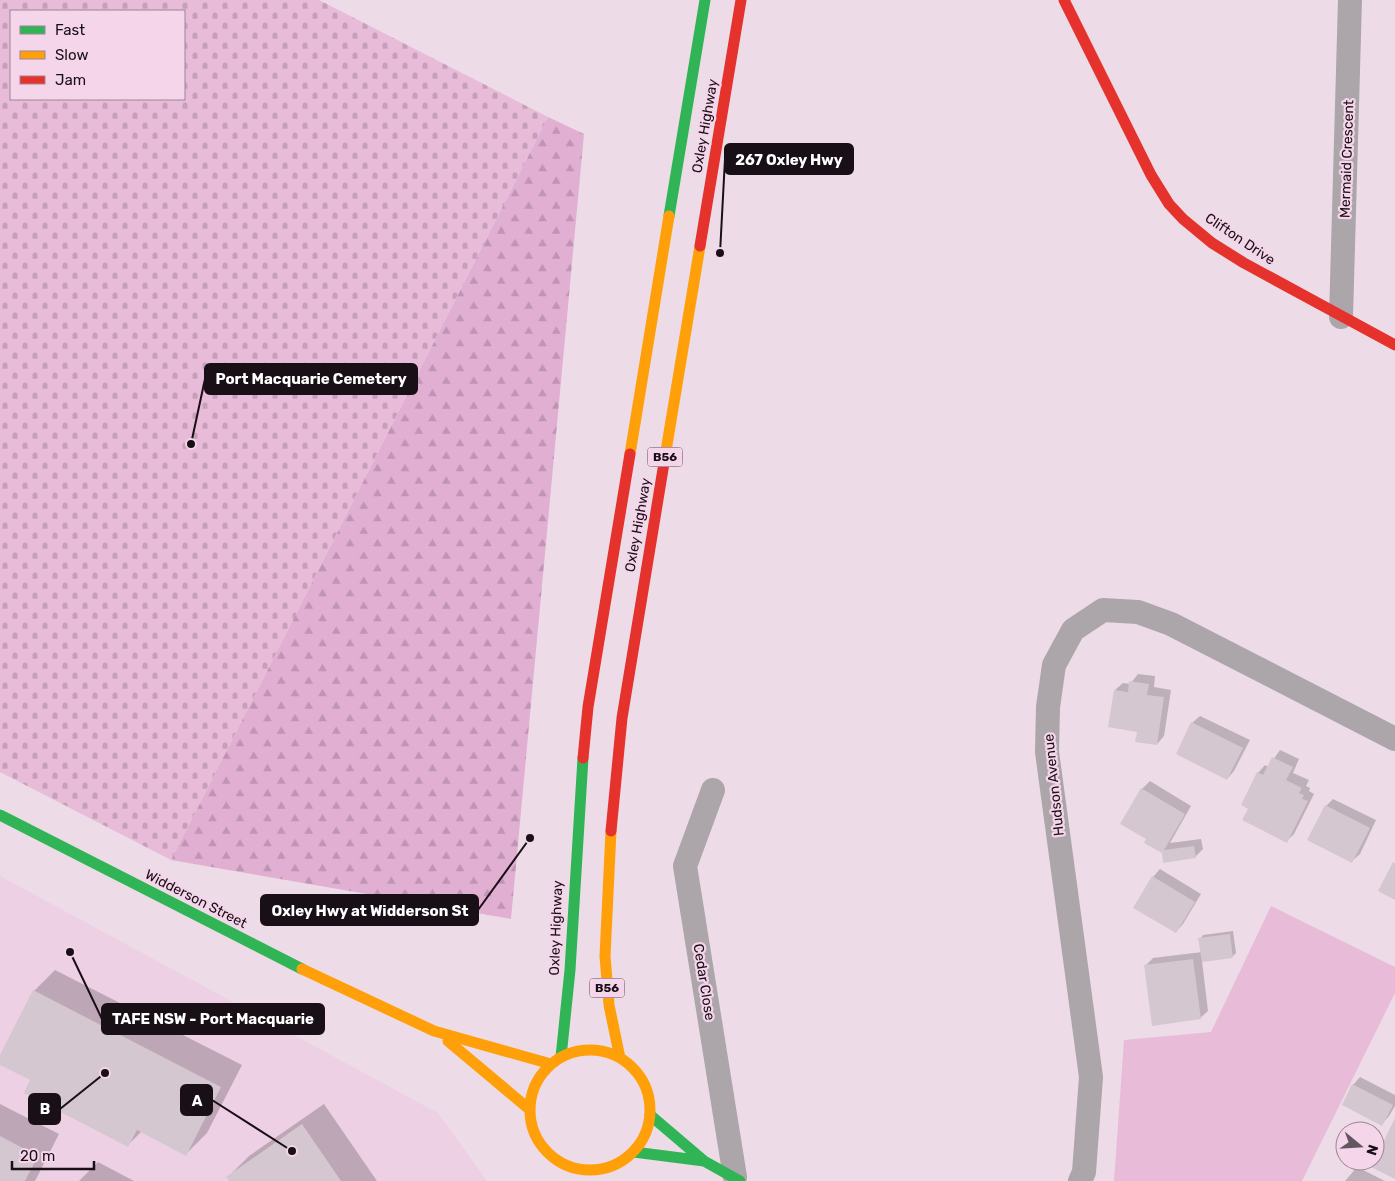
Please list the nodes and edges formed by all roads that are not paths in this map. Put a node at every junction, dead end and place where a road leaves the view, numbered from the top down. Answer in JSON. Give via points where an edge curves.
{"nodes":[{"id":1,"x":705,"y":0,"type":"edge"},
{"id":2,"x":741,"y":0,"type":"edge"},
{"id":3,"x":1064,"y":0,"type":"edge"},
{"id":4,"x":1350,"y":0,"type":"edge"},
{"id":5,"x":1341,"y":317,"type":"junction"},
{"id":6,"x":1395,"y":345,"type":"edge"},
{"id":7,"x":1395,"y":739,"type":"edge"},
{"id":8,"x":713,"y":790,"type":"dead end"},
{"id":9,"x":0,"y":816,"type":"edge"},
{"id":10,"x":434,"y":1031,"type":"junction"},
{"id":11,"x":561,"y":1057,"type":"junction"},
{"id":12,"x":620,"y":1058,"type":"junction"},
{"id":13,"x":551,"y":1064,"type":"junction"},
{"id":14,"x":529,"y":1109,"type":"junction"},
{"id":15,"x":650,"y":1115,"type":"junction"},
{"id":16,"x":630,"y":1155,"type":"junction"},
{"id":17,"x":555,"y":1160,"type":"junction"},
{"id":18,"x":704,"y":1161,"type":"junction"},
{"id":19,"x":560,"y":1173,"type":"dead end"},
{"id":20,"x":624,"y":1174,"type":"dead end"},
{"id":21,"x":738,"y":1179,"type":"edge"},
{"id":22,"x":1080,"y":1181,"type":"edge"}],
"edges":[{"from":1,"to":11,"type":"main road","name":"Oxley Highway","number":"B56","via":[[588,707],[576,825],[569,996]]},
{"from":2,"to":12,"type":"main road","name":"Oxley Highway","number":"B56","via":[[618,746],[605,956],[609,1004]]},
{"from":3,"to":5,"type":"main road","name":"Clifton Drive","via":[[1151,175],[1169,204],[1212,243]]},
{"from":4,"to":5,"type":"street","name":"Mermaid Crescent"},
{"from":5,"to":6,"type":"main road","name":"Clifton Drive"},
{"from":7,"to":22,"type":"street","name":"Hudson Avenue","via":[[1171,624],[1138,612],[1103,610],[1073,630],[1054,665],[1048,707],[1047,752],[1091,1077],[1084,1172]]},
{"from":8,"to":21,"type":"street","name":"Cedar Close","via":[[685,866]]},
{"from":9,"to":10,"type":"main road","name":"Widderson Street","via":[[297,967]]},
{"from":10,"to":13,"type":"main road","name":"Widderson Street"},
{"from":10,"to":14,"type":"main road","name":"Widderson Street"},
{"from":11,"to":12,"type":"main road","via":[[580,1050],[600,1051]]},
{"from":11,"to":13,"type":"main road"},
{"from":12,"to":15,"type":"main road","via":[[643,1082],[649,1098]]},
{"from":13,"to":14,"type":"main road","via":[[539,1077]]},
{"from":14,"to":17,"type":"main road","via":[[532,1128],[541,1146]]},
{"from":15,"to":16,"type":"main road","via":[[647,1128]]},
{"from":15,"to":18,"type":"main road"},
{"from":16,"to":17,"type":"main road","via":[[609,1168],[590,1171],[572,1168]]},
{"from":16,"to":18,"type":"main road"},
{"from":16,"to":20,"type":"main road"},
{"from":17,"to":19,"type":"main road"},
{"from":18,"to":21,"type":"main road"}]}
